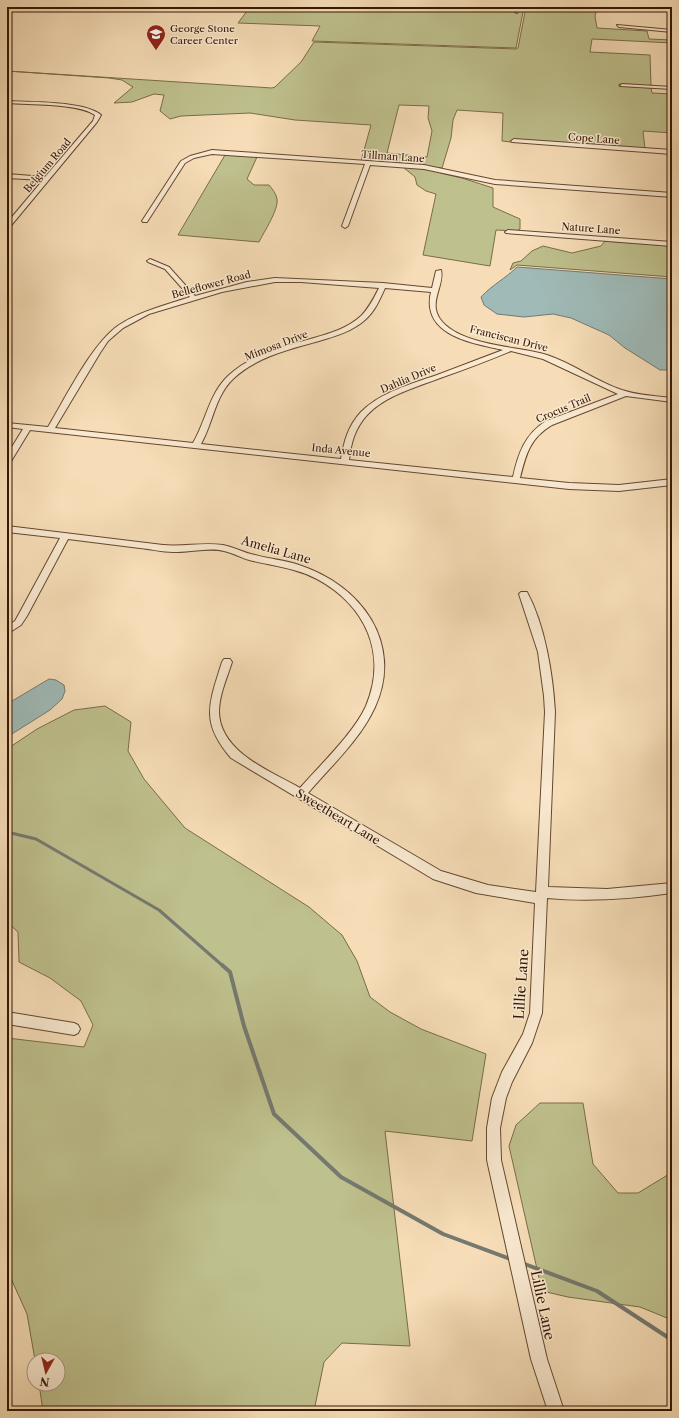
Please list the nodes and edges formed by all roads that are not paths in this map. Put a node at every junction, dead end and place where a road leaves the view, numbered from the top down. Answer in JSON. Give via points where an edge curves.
{"nodes":[{"id":1,"x":519,"y":7,"type":"edge"},
{"id":2,"x":517,"y":12,"type":"dead end"},
{"id":3,"x":619,"y":26,"type":"dead end"},
{"id":4,"x":672,"y":31,"type":"edge"},
{"id":5,"x":622,"y":85,"type":"dead end"},
{"id":6,"x":672,"y":88,"type":"edge"},
{"id":7,"x":7,"y":102,"type":"edge"},
{"id":8,"x":514,"y":141,"type":"dead end"},
{"id":9,"x":672,"y":152,"type":"edge"},
{"id":10,"x":368,"y":163,"type":"junction"},
{"id":11,"x":7,"y":176,"type":"edge"},
{"id":12,"x":47,"y":179,"type":"junction"},
{"id":13,"x":672,"y":195,"type":"edge"},
{"id":14,"x":145,"y":221,"type":"dead end"},
{"id":15,"x":345,"y":226,"type":"dead end"},
{"id":16,"x":7,"y":227,"type":"edge"},
{"id":17,"x":508,"y":232,"type":"dead end"},
{"id":18,"x":672,"y":244,"type":"edge"},
{"id":19,"x":150,"y":261,"type":"dead end"},
{"id":20,"x":439,"y":272,"type":"dead end"},
{"id":21,"x":383,"y":285,"type":"junction"},
{"id":22,"x":435,"y":290,"type":"junction"},
{"id":23,"x":194,"y":298,"type":"junction"},
{"id":24,"x":512,"y":349,"type":"junction"},
{"id":25,"x":626,"y":393,"type":"junction"},
{"id":26,"x":672,"y":400,"type":"edge"},
{"id":27,"x":7,"y":425,"type":"edge"},
{"id":28,"x":28,"y":427,"type":"junction"},
{"id":29,"x":50,"y":430,"type":"junction"},
{"id":30,"x":196,"y":445,"type":"junction"},
{"id":31,"x":7,"y":461,"type":"edge"},
{"id":32,"x":345,"y":461,"type":"junction"},
{"id":33,"x":516,"y":480,"type":"junction"},
{"id":34,"x":672,"y":482,"type":"edge"},
{"id":35,"x":7,"y":529,"type":"edge"},
{"id":36,"x":65,"y":536,"type":"junction"},
{"id":37,"x":524,"y":594,"type":"dead end"},
{"id":38,"x":7,"y":630,"type":"edge"},
{"id":39,"x":227,"y":662,"type":"dead end"},
{"id":40,"x":300,"y":794,"type":"junction"},
{"id":41,"x":672,"y":888,"type":"edge"},
{"id":42,"x":542,"y":895,"type":"junction"},
{"id":43,"x":7,"y":1018,"type":"edge"},
{"id":44,"x":74,"y":1030,"type":"dead end"},
{"id":45,"x":556,"y":1411,"type":"edge"}],
"edges":[{"from":1,"to":2,"type":"street"},
{"from":3,"to":4,"type":"street"},
{"from":5,"to":6,"type":"street"},
{"from":7,"to":12,"type":"street","name":"Belgium Road","via":[[76,107],[97,113],[95,121]]},
{"from":8,"to":9,"type":"street","name":"Cope Lane"},
{"from":10,"to":13,"type":"street","name":"Tillman Lane","via":[[435,168],[495,182]]},
{"from":10,"to":14,"type":"street","name":"Tillman Lane","via":[[216,152],[196,155],[183,162]]},
{"from":10,"to":15,"type":"street"},
{"from":11,"to":12,"type":"street"},
{"from":12,"to":16,"type":"street","name":"Belgium Road"},
{"from":17,"to":18,"type":"street","name":"Nature Lane"},
{"from":19,"to":23,"type":"street","via":[[167,268]]},
{"from":20,"to":22,"type":"street","name":"Franciscan Drive"},
{"from":21,"to":22,"type":"street","name":"Belleflower Road"},
{"from":21,"to":23,"type":"street","name":"Belleflower Road","via":[[275,280],[234,287]]},
{"from":21,"to":30,"type":"street","name":"Mimosa Drive","via":[[368,314],[352,327],[253,362],[231,376],[215,400],[206,427]]},
{"from":22,"to":24,"type":"street","name":"Franciscan Drive","via":[[432,308],[441,325],[473,341]]},
{"from":23,"to":29,"type":"street","name":"Belleflower Road","via":[[140,316],[121,326],[111,335],[97,352]]},
{"from":24,"to":25,"type":"street","name":"Franciscan Drive","via":[[554,360]]},
{"from":24,"to":32,"type":"street","name":"Dahlia Drive","via":[[383,398],[354,426],[348,441]]},
{"from":25,"to":26,"type":"street","name":"Franciscan Drive"},
{"from":25,"to":33,"type":"street","name":"Crocus Trail","via":[[538,429],[528,442]]},
{"from":27,"to":28,"type":"street","name":"Inda Avenue"},
{"from":28,"to":29,"type":"street","name":"Inda Avenue"},
{"from":28,"to":31,"type":"street"},
{"from":29,"to":30,"type":"street","name":"Inda Avenue"},
{"from":30,"to":32,"type":"street","name":"Inda Avenue"},
{"from":32,"to":33,"type":"street","name":"Inda Avenue"},
{"from":33,"to":34,"type":"street","name":"Inda Avenue","via":[[614,488]]},
{"from":35,"to":36,"type":"street","name":"Amelia Lane"},
{"from":36,"to":38,"type":"street","via":[[24,614]]},
{"from":36,"to":40,"type":"street","name":"Amelia Lane","via":[[173,549],[224,548],[310,572],[332,584],[351,600],[366,618],[376,640],[380,657],[378,685],[370,707],[358,728]]},
{"from":37,"to":42,"type":"street","name":"Lillie Lane","via":[[543,647],[550,691]]},
{"from":39,"to":40,"type":"street","name":"Sweetheart Lane","via":[[214,708],[214,721],[219,737],[241,759]]},
{"from":40,"to":42,"type":"street","name":"Sweetheart Lane","via":[[437,875],[487,892]]},
{"from":41,"to":42,"type":"street","name":"Sweetheart Lane","via":[[604,895]]},
{"from":42,"to":45,"type":"street","name":"Lillie Lane","via":[[536,1013],[530,1033],[499,1095],[492,1137],[494,1160],[539,1360]]},
{"from":43,"to":44,"type":"street"}]}
